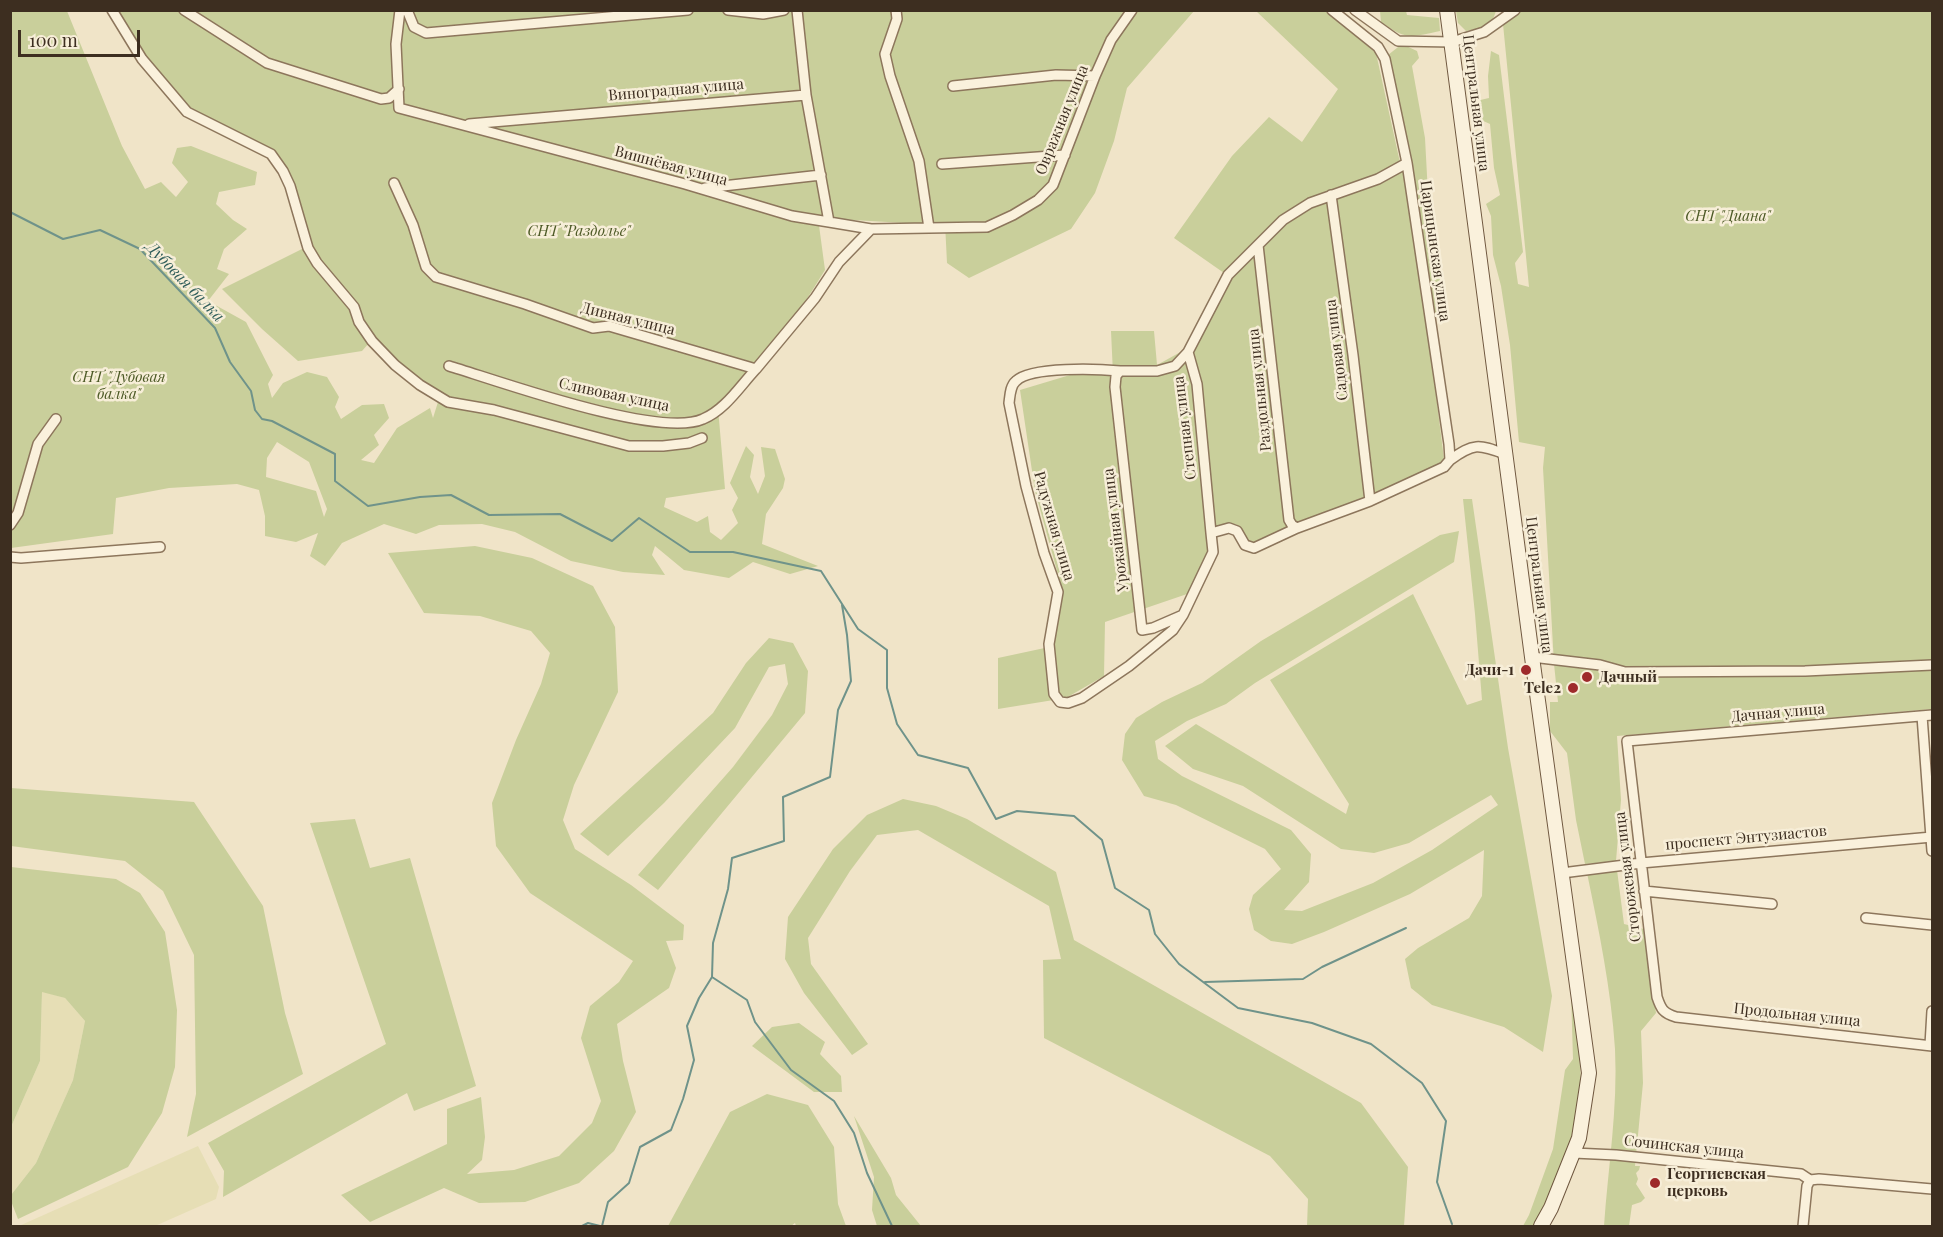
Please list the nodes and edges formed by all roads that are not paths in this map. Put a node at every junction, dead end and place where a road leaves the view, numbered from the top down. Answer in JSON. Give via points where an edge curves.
{"nodes":[{"id":1,"x":112,"y":10,"type":"edge"},
{"id":2,"x":184,"y":10,"type":"edge"},
{"id":3,"x":400,"y":10,"type":"edge"},
{"id":4,"x":407,"y":10,"type":"edge"},
{"id":5,"x":688,"y":10,"type":"edge"},
{"id":6,"x":728,"y":10,"type":"edge"},
{"id":7,"x":784,"y":10,"type":"edge"},
{"id":8,"x":798,"y":10,"type":"edge"},
{"id":9,"x":896,"y":10,"type":"edge"},
{"id":10,"x":1132,"y":10,"type":"edge"},
{"id":11,"x":1332,"y":10,"type":"edge"},
{"id":12,"x":1355,"y":10,"type":"edge"},
{"id":13,"x":1372,"y":10,"type":"edge"},
{"id":14,"x":1448,"y":10,"type":"edge"},
{"id":15,"x":1515,"y":10,"type":"edge"},
{"id":16,"x":1370,"y":21,"type":"junction"},
{"id":17,"x":1452,"y":42,"type":"junction"},
{"id":18,"x":1095,"y":76,"type":"junction"},
{"id":19,"x":953,"y":86,"type":"dead end"},
{"id":20,"x":399,"y":90,"type":"junction"},
{"id":21,"x":806,"y":95,"type":"junction"},
{"id":22,"x":464,"y":124,"type":"junction"},
{"id":23,"x":1065,"y":155,"type":"junction"},
{"id":24,"x":1407,"y":163,"type":"junction"},
{"id":25,"x":942,"y":164,"type":"dead end"},
{"id":26,"x":821,"y":174,"type":"junction"},
{"id":27,"x":394,"y":183,"type":"dead end"},
{"id":28,"x":699,"y":188,"type":"junction"},
{"id":29,"x":1331,"y":195,"type":"junction"},
{"id":30,"x":829,"y":222,"type":"junction"},
{"id":31,"x":929,"y":228,"type":"junction"},
{"id":32,"x":872,"y":229,"type":"junction"},
{"id":33,"x":1258,"y":244,"type":"junction"},
{"id":34,"x":1188,"y":352,"type":"junction"},
{"id":35,"x":449,"y":366,"type":"dead end"},
{"id":36,"x":756,"y":369,"type":"junction"},
{"id":37,"x":1120,"y":371,"type":"junction"},
{"id":38,"x":56,"y":419,"type":"dead end"},
{"id":39,"x":702,"y":438,"type":"dead end"},
{"id":40,"x":1505,"y":454,"type":"junction"},
{"id":41,"x":1450,"y":460,"type":"junction"},
{"id":42,"x":1370,"y":501,"type":"junction"},
{"id":43,"x":10,"y":525,"type":"edge"},
{"id":44,"x":1297,"y":528,"type":"junction"},
{"id":45,"x":1211,"y":533,"type":"junction"},
{"id":46,"x":160,"y":547,"type":"dead end"},
{"id":47,"x":10,"y":557,"type":"edge"},
{"id":48,"x":1183,"y":615,"type":"junction"},
{"id":49,"x":1532,"y":657,"type":"junction"},
{"id":50,"x":1932,"y":665,"type":"edge"},
{"id":51,"x":1932,"y":715,"type":"edge"},
{"id":52,"x":1922,"y":716,"type":"junction"},
{"id":53,"x":1627,"y":741,"type":"joint"},
{"id":54,"x":1932,"y":837,"type":"edge"},
{"id":55,"x":1932,"y":851,"type":"edge"},
{"id":56,"x":1641,"y":863,"type":"junction"},
{"id":57,"x":1562,"y":873,"type":"junction"},
{"id":58,"x":1644,"y":891,"type":"junction"},
{"id":59,"x":1772,"y":904,"type":"dead end"},
{"id":60,"x":1866,"y":918,"type":"dead end"},
{"id":61,"x":1932,"y":925,"type":"edge"},
{"id":62,"x":1660,"y":1008,"type":"joint"},
{"id":63,"x":1932,"y":1011,"type":"edge"},
{"id":64,"x":1931,"y":1046,"type":"edge"},
{"id":65,"x":1574,"y":1153,"type":"junction"},
{"id":66,"x":1810,"y":1180,"type":"junction"},
{"id":67,"x":1932,"y":1190,"type":"edge"},
{"id":68,"x":1541,"y":1227,"type":"edge"},
{"id":69,"x":1803,"y":1227,"type":"edge"}],
"edges":[{"from":1,"to":39,"type":"street","via":[[142,59],[187,112],[271,154],[290,186],[308,248],[317,263],[354,307],[372,341],[420,385],[447,402],[494,410],[629,446],[663,446]]},
{"from":2,"to":20,"type":"street","via":[[267,63],[381,99]]},
{"from":3,"to":20,"type":"street","name":"Вишнёвая улица","via":[[396,44]]},
{"from":4,"to":5,"type":"street","via":[[414,27],[426,33]]},
{"from":6,"to":7,"type":"street","via":[[763,14]]},
{"from":8,"to":21,"type":"street"},
{"from":9,"to":31,"type":"street","via":[[897,19],[885,54],[919,161]]},
{"from":10,"to":18,"type":"street","name":"Овражная улица","via":[[1111,40]]},
{"from":11,"to":24,"type":"street","name":"Царицынская улица","via":[[1377,47],[1385,59]]},
{"from":12,"to":16,"type":"street"},
{"from":13,"to":16,"type":"street"},
{"from":14,"to":17,"type":"street","name":"Центральная улица"},
{"from":15,"to":17,"type":"street","via":[[1484,32]]},
{"from":16,"to":17,"type":"street","via":[[1398,41]]},
{"from":17,"to":40,"type":"street","name":"Центральная улица"},
{"from":18,"to":19,"type":"street","via":[[1056,75]]},
{"from":18,"to":23,"type":"street","name":"Овражная улица"},
{"from":20,"to":22,"type":"street","name":"Вишнёвая улица","via":[[399,108]]},
{"from":21,"to":22,"type":"street","name":"Виноградная улица"},
{"from":21,"to":26,"type":"street"},
{"from":22,"to":28,"type":"street","name":"Вишнёвая улица"},
{"from":23,"to":25,"type":"street"},
{"from":23,"to":31,"type":"street","name":"Овражная улица","via":[[1053,185],[1013,215],[987,226]]},
{"from":24,"to":29,"type":"street","via":[[1378,179]]},
{"from":24,"to":41,"type":"street","name":"Царицынская улица"},
{"from":26,"to":28,"type":"street"},
{"from":26,"to":30,"type":"street"},
{"from":27,"to":36,"type":"street","name":"Дивная улица","via":[[426,267],[436,277],[593,328],[609,326]]},
{"from":28,"to":30,"type":"street","name":"Вишнёвая улица","via":[[792,216]]},
{"from":29,"to":33,"type":"street","via":[[1283,220]]},
{"from":29,"to":42,"type":"street","name":"Садовая улица"},
{"from":30,"to":32,"type":"street","name":"Вишнёвая улица"},
{"from":31,"to":32,"type":"street","name":"Овражная улица"},
{"from":32,"to":36,"type":"street","via":[[839,262],[815,298]]},
{"from":33,"to":34,"type":"street","via":[[1228,275]]},
{"from":33,"to":44,"type":"street","name":"Раздольная улица","via":[[1289,520]]},
{"from":34,"to":37,"type":"street","via":[[1175,366],[1157,371]]},
{"from":34,"to":45,"type":"street","name":"Степная улица","via":[[1197,384]]},
{"from":35,"to":36,"type":"street","name":"Сливовая улица","via":[[609,413],[673,423],[702,420],[712,414]]},
{"from":37,"to":48,"type":"street","name":"Урожайная улица","via":[[1115,387],[1142,630]]},
{"from":37,"to":48,"type":"street","name":"Радужная улица","via":[[1065,369],[1025,376],[1015,381],[1011,391],[1009,403],[1026,486],[1058,592],[1049,644],[1054,694],[1060,702],[1082,698],[1173,630]]},
{"from":38,"to":43,"type":"street","via":[[38,444],[18,513]]},
{"from":40,"to":41,"type":"street","via":[[1486,447],[1467,448]]},
{"from":40,"to":49,"type":"street","name":"Центральная улица"},
{"from":41,"to":42,"type":"street","via":[[1444,467]]},
{"from":42,"to":44,"type":"street"},
{"from":44,"to":45,"type":"street","via":[[1254,548],[1245,545],[1237,531],[1229,528]]},
{"from":45,"to":48,"type":"street","via":[[1212,552]]},
{"from":46,"to":47,"type":"street"},
{"from":49,"to":50,"type":"street","via":[[1625,672],[1805,671]]},
{"from":49,"to":57,"type":"street","name":"Центральная улица"},
{"from":51,"to":52,"type":"street","name":"Дачная улица"},
{"from":52,"to":53,"type":"street","name":"Дачная улица"},
{"from":52,"to":54,"type":"street"},
{"from":53,"to":56,"type":"street","name":"Сторожевая улица"},
{"from":54,"to":55,"type":"street"},
{"from":54,"to":56,"type":"street","name":"проспект Энтузиастов"},
{"from":56,"to":57,"type":"street","name":"проспект Энтузиастов"},
{"from":56,"to":58,"type":"street","name":"Сторожевая улица"},
{"from":57,"to":65,"type":"street","name":"Центральная улица","via":[[1590,1073]]},
{"from":58,"to":59,"type":"street"},
{"from":58,"to":62,"type":"street","name":"Сторожевая улица"},
{"from":60,"to":61,"type":"street"},
{"from":62,"to":64,"type":"street","name":"Продольная улица","via":[[1676,1017]]},
{"from":63,"to":64,"type":"street"},
{"from":65,"to":66,"type":"street","name":"Сочинская улица","via":[[1801,1174]]},
{"from":65,"to":68,"type":"street","name":"Центральная улица"},
{"from":66,"to":67,"type":"street","name":"Сочинская улица"},
{"from":66,"to":69,"type":"street"}]}
